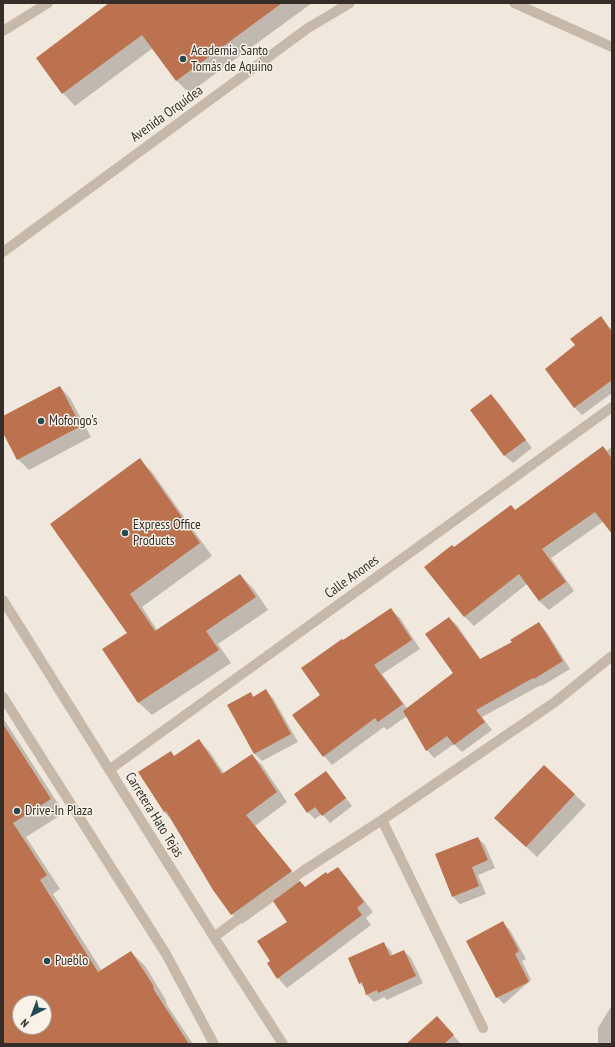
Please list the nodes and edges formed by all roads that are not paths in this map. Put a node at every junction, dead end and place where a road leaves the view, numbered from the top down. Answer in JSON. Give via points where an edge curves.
{"nodes":[{"id":1,"x":48,"y":3,"type":"edge"},
{"id":2,"x":350,"y":3,"type":"edge"},
{"id":3,"x":514,"y":3,"type":"edge"},
{"id":4,"x":3,"y":31,"type":"edge"},
{"id":5,"x":612,"y":48,"type":"edge"},
{"id":6,"x":3,"y":252,"type":"edge"},
{"id":7,"x":612,"y":407,"type":"edge"},
{"id":8,"x":3,"y":600,"type":"edge"},
{"id":9,"x":612,"y":656,"type":"edge"},
{"id":10,"x":3,"y":697,"type":"edge"},
{"id":11,"x":109,"y":770,"type":"junction"},
{"id":12,"x":382,"y":820,"type":"junction"},
{"id":13,"x":214,"y":937,"type":"junction"},
{"id":14,"x":483,"y":1028,"type":"dead end"},
{"id":15,"x":214,"y":1044,"type":"edge"},
{"id":16,"x":283,"y":1044,"type":"edge"}],
"edges":[{"from":1,"to":4,"type":"street"},
{"from":2,"to":6,"type":"street","name":"Avenida Orquídea","via":[[308,28]]},
{"from":3,"to":5,"type":"street"},
{"from":7,"to":11,"type":"street","name":"Calle Anones"},
{"from":8,"to":11,"type":"street","name":"Carretera Hato Tejas"},
{"from":9,"to":12,"type":"street","via":[[555,702]]},
{"from":10,"to":15,"type":"street","via":[[166,954]]},
{"from":11,"to":13,"type":"street","name":"Carretera Hato Tejas"},
{"from":12,"to":13,"type":"street","via":[[303,871]]},
{"from":12,"to":14,"type":"street"},
{"from":13,"to":16,"type":"street","name":"Carretera Hato Tejas"}]}
